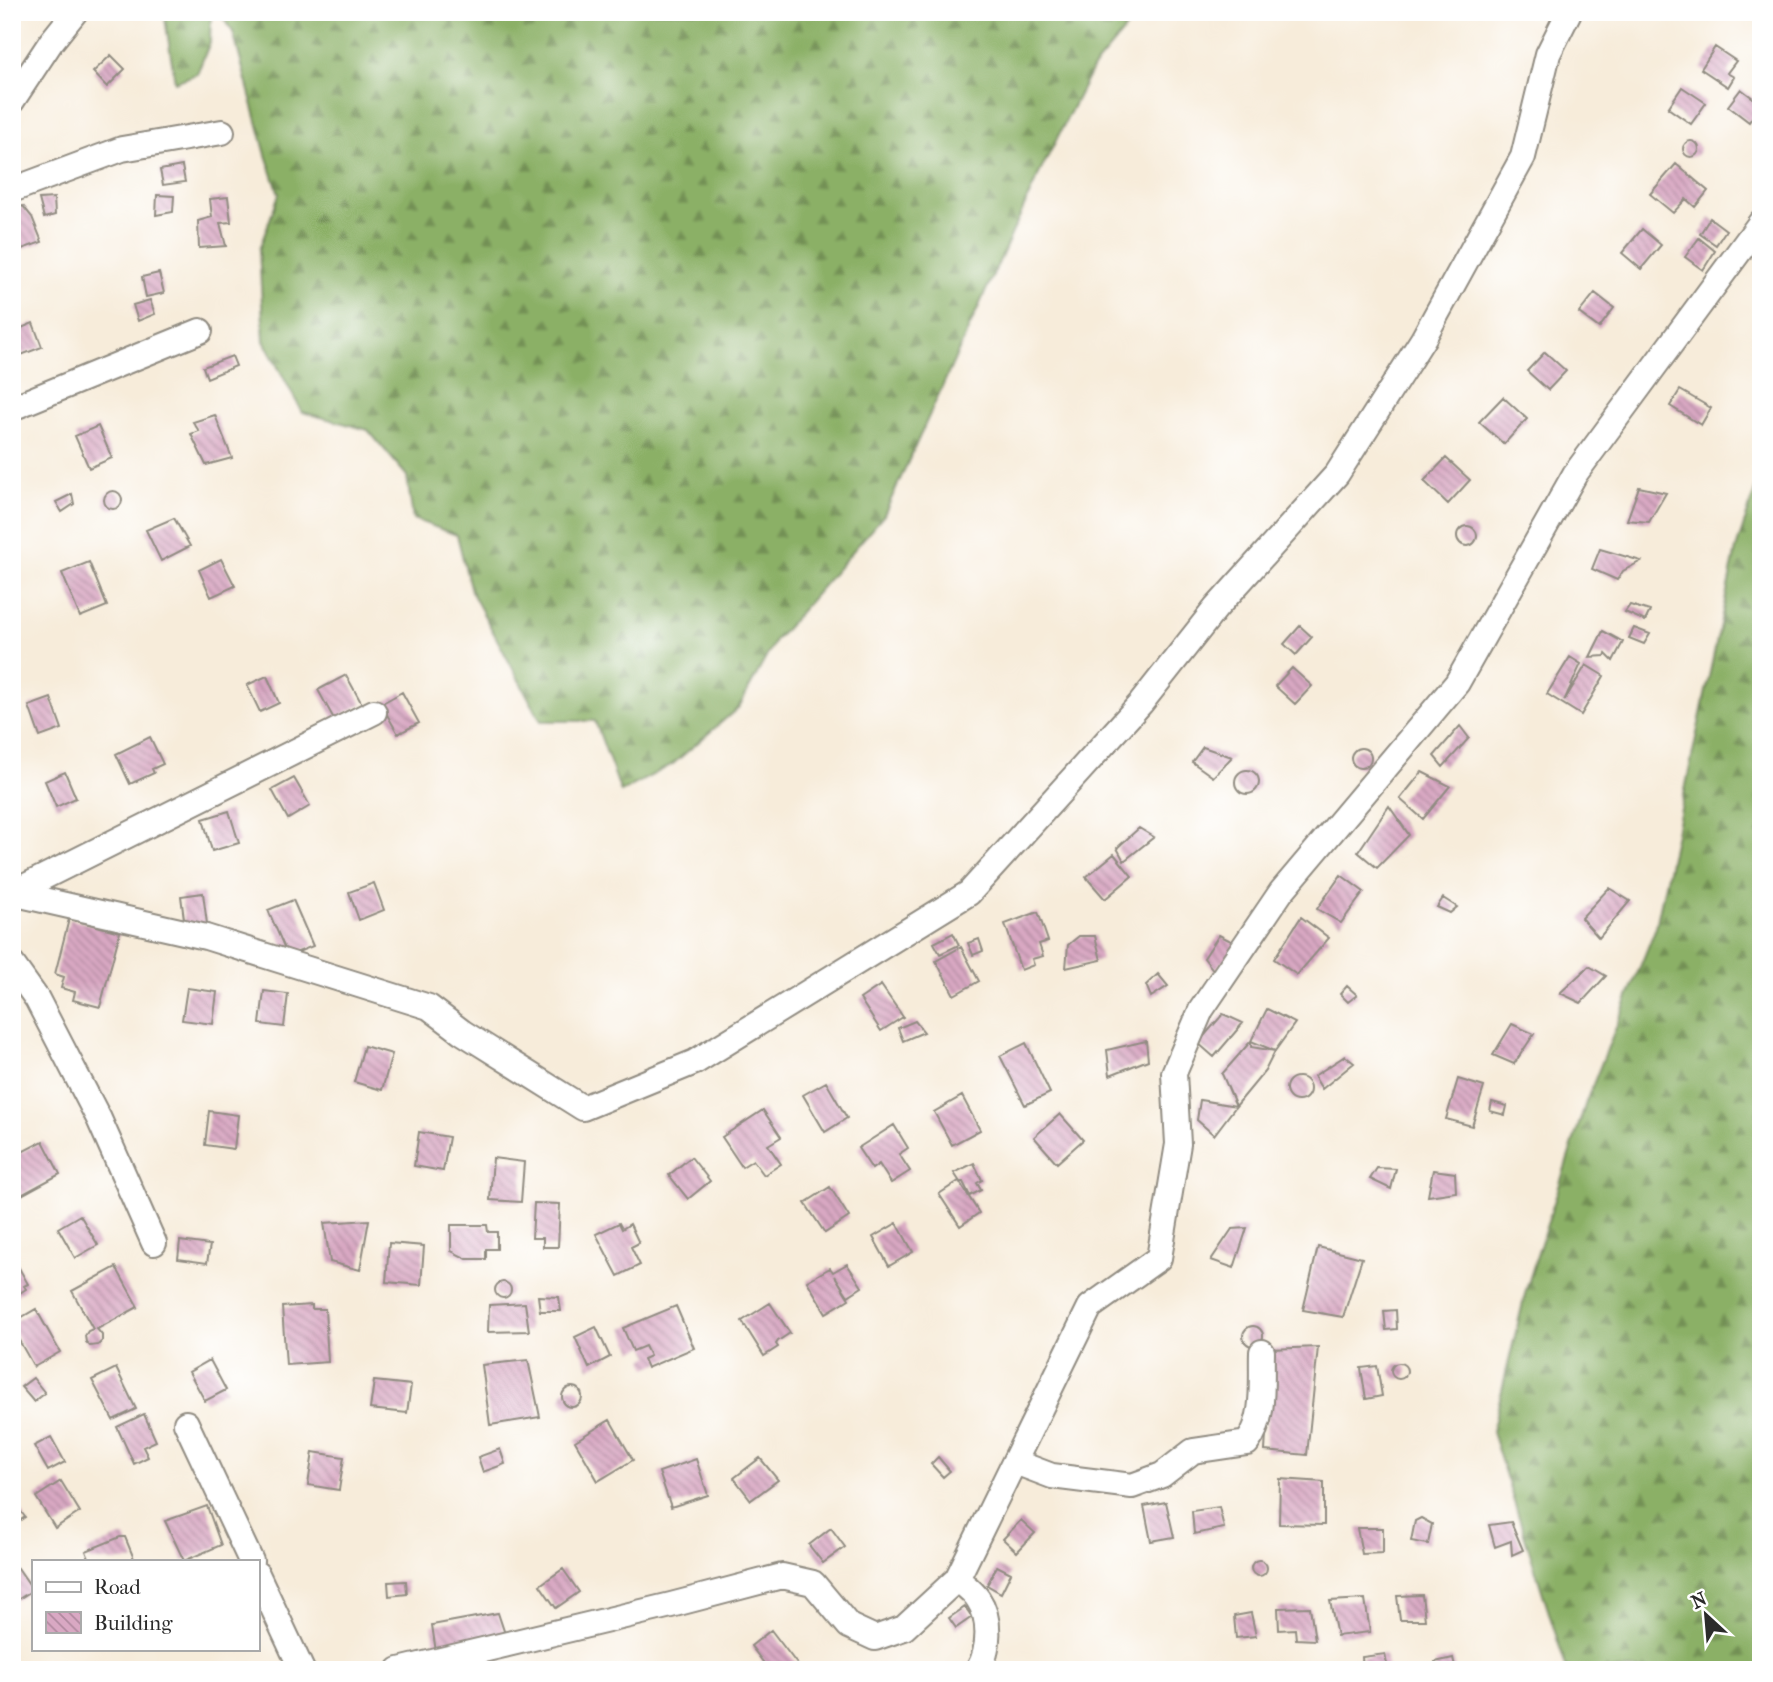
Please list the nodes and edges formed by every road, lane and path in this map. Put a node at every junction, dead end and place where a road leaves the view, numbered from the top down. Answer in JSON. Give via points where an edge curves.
{"nodes":[{"id":1,"x":75,"y":12,"type":"edge"},
{"id":2,"x":1569,"y":12,"type":"edge"},
{"id":3,"x":12,"y":101,"type":"edge"},
{"id":4,"x":222,"y":132,"type":"dead end"},
{"id":5,"x":12,"y":190,"type":"edge"},
{"id":6,"x":1761,"y":222,"type":"edge"},
{"id":7,"x":200,"y":331,"type":"dead end"},
{"id":8,"x":12,"y":408,"type":"edge"},
{"id":9,"x":374,"y":712,"type":"dead end"},
{"id":10,"x":12,"y":893,"type":"edge"},
{"id":11,"x":12,"y":964,"type":"edge"},
{"id":12,"x":154,"y":1243,"type":"dead end"},
{"id":13,"x":1262,"y":1352,"type":"dead end"},
{"id":14,"x":187,"y":1423,"type":"dead end"},
{"id":15,"x":1015,"y":1462,"type":"junction"},
{"id":16,"x":1052,"y":1476,"type":"junction"},
{"id":17,"x":997,"y":1500,"type":"junction"},
{"id":18,"x":251,"y":1560,"type":"edge"},
{"id":19,"x":259,"y":1578,"type":"edge"},
{"id":20,"x":957,"y":1579,"type":"junction"},
{"id":21,"x":302,"y":1670,"type":"edge"},
{"id":22,"x":399,"y":1670,"type":"edge"},
{"id":23,"x":978,"y":1670,"type":"edge"}],
"edges":[{"from":1,"to":3,"type":"street"},
{"from":2,"to":10,"type":"street","via":[[1548,54],[1523,157],[1423,338],[1337,474],[1216,608],[1141,703],[969,893],[695,1062],[583,1108],[429,1007],[206,937]]},
{"from":4,"to":5,"type":"street","via":[[122,149]]},
{"from":6,"to":15,"type":"street","via":[[1575,474],[1457,683],[1281,892],[1201,1010],[1174,1073],[1178,1144],[1159,1258],[1090,1307]]},
{"from":7,"to":8,"type":"street"},
{"from":9,"to":10,"type":"street"},
{"from":11,"to":12,"type":"street","via":[[37,999],[99,1119]]},
{"from":13,"to":16,"type":"street","via":[[1259,1418],[1247,1443],[1194,1451],[1162,1475],[1132,1486]]},
{"from":14,"to":18,"type":"street"},
{"from":15,"to":16,"type":"street"},
{"from":15,"to":17,"type":"street"},
{"from":16,"to":17,"type":"street"},
{"from":17,"to":20,"type":"street"},
{"from":19,"to":21,"type":"street"},
{"from":20,"to":22,"type":"street","via":[[904,1628],[875,1638],[849,1626],[813,1583],[782,1576]]},
{"from":20,"to":23,"type":"street","via":[[978,1599],[989,1626]]}]}
